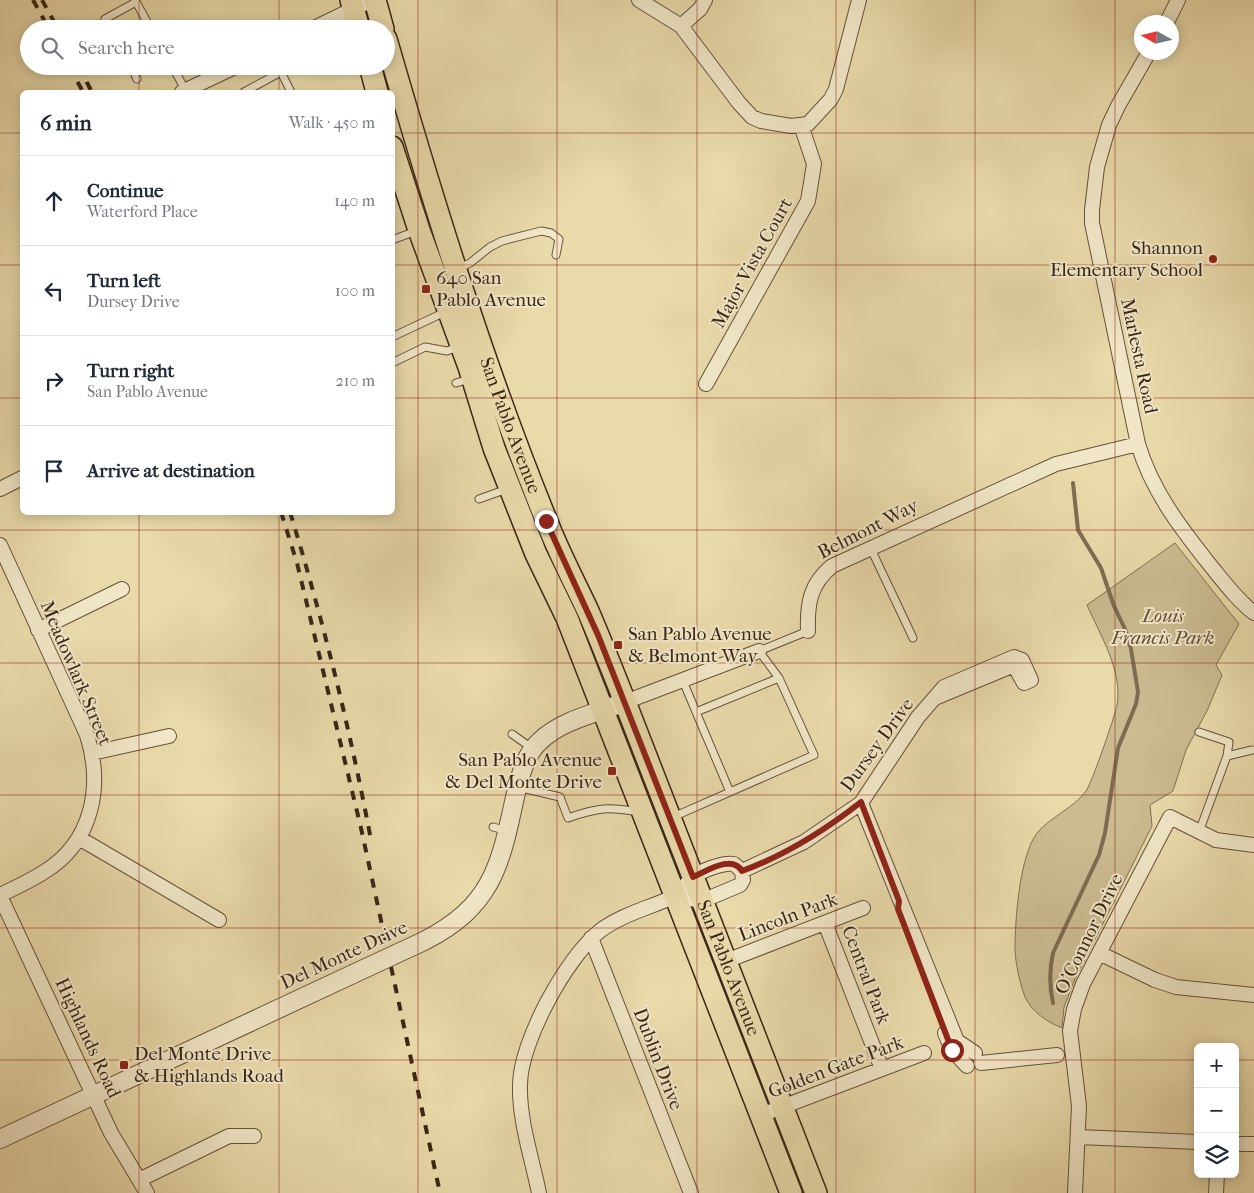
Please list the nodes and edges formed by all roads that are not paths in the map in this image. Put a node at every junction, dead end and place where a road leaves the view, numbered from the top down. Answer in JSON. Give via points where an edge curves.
{"nodes":[{"id":1,"x":639,"y":0,"type":"edge"},
{"id":2,"x":705,"y":0,"type":"edge"},
{"id":3,"x":859,"y":0,"type":"edge"},
{"id":4,"x":1178,"y":0,"type":"edge"},
{"id":5,"x":136,"y":1,"type":"edge"},
{"id":6,"x":363,"y":2,"type":"edge"},
{"id":7,"x":1170,"y":15,"type":"edge"},
{"id":8,"x":106,"y":20,"type":"edge"},
{"id":9,"x":147,"y":20,"type":"edge"},
{"id":10,"x":329,"y":20,"type":"edge"},
{"id":11,"x":360,"y":20,"type":"edge"},
{"id":12,"x":376,"y":20,"type":"edge"},
{"id":13,"x":681,"y":26,"type":"junction"},
{"id":14,"x":1145,"y":60,"type":"edge"},
{"id":15,"x":395,"y":70,"type":"edge"},
{"id":16,"x":135,"y":75,"type":"edge"},
{"id":17,"x":176,"y":75,"type":"edge"},
{"id":18,"x":219,"y":75,"type":"edge"},
{"id":19,"x":270,"y":75,"type":"edge"},
{"id":20,"x":282,"y":75,"type":"edge"},
{"id":21,"x":372,"y":75,"type":"edge"},
{"id":22,"x":137,"y":79,"type":"dead end"},
{"id":23,"x":183,"y":90,"type":"edge"},
{"id":24,"x":188,"y":90,"type":"edge"},
{"id":25,"x":247,"y":90,"type":"edge"},
{"id":26,"x":290,"y":90,"type":"edge"},
{"id":27,"x":376,"y":90,"type":"edge"},
{"id":28,"x":801,"y":125,"type":"junction"},
{"id":29,"x":395,"y":156,"type":"edge"},
{"id":30,"x":419,"y":230,"type":"junction"},
{"id":31,"x":395,"y":239,"type":"edge"},
{"id":32,"x":556,"y":255,"type":"dead end"},
{"id":33,"x":456,"y":269,"type":"junction"},
{"id":34,"x":448,"y":310,"type":"junction"},
{"id":35,"x":395,"y":336,"type":"edge"},
{"id":36,"x":461,"y":346,"type":"junction"},
{"id":37,"x":395,"y":362,"type":"edge"},
{"id":38,"x":706,"y":384,"type":"dead end"},
{"id":39,"x":1138,"y":444,"type":"junction"},
{"id":40,"x":20,"y":479,"type":"edge"},
{"id":41,"x":520,"y":484,"type":"junction"},
{"id":42,"x":0,"y":489,"type":"edge"},
{"id":43,"x":479,"y":499,"type":"dead end"},
{"id":44,"x":0,"y":545,"type":"edge"},
{"id":45,"x":871,"y":549,"type":"junction"},
{"id":46,"x":122,"y":589,"type":"dead end"},
{"id":47,"x":1254,"y":613,"type":"edge"},
{"id":48,"x":38,"y":630,"type":"junction"},
{"id":49,"x":808,"y":631,"type":"joint"},
{"id":50,"x":913,"y":638,"type":"dead end"},
{"id":51,"x":759,"y":651,"type":"junction"},
{"id":52,"x":779,"y":678,"type":"junction"},
{"id":53,"x":683,"y":681,"type":"junction"},
{"id":54,"x":937,"y":697,"type":"junction"},
{"id":55,"x":625,"y":702,"type":"junction"},
{"id":56,"x":602,"y":710,"type":"junction"},
{"id":57,"x":696,"y":712,"type":"junction"},
{"id":58,"x":1199,"y":732,"type":"dead end"},
{"id":59,"x":512,"y":734,"type":"dead end"},
{"id":60,"x":169,"y":736,"type":"dead end"},
{"id":61,"x":533,"y":749,"type":"junction"},
{"id":62,"x":1252,"y":750,"type":"dead end"},
{"id":63,"x":92,"y":753,"type":"junction"},
{"id":64,"x":1227,"y":756,"type":"junction"},
{"id":65,"x":518,"y":786,"type":"junction"},
{"id":66,"x":730,"y":792,"type":"junction"},
{"id":67,"x":861,"y":802,"type":"junction"},
{"id":68,"x":642,"y":813,"type":"junction"},
{"id":69,"x":671,"y":818,"type":"junction"},
{"id":70,"x":1199,"y":832,"type":"junction"},
{"id":71,"x":79,"y":838,"type":"junction"},
{"id":72,"x":1254,"y":845,"type":"edge"},
{"id":73,"x":742,"y":871,"type":"junction"},
{"id":74,"x":693,"y":877,"type":"junction"},
{"id":75,"x":0,"y":895,"type":"edge"},
{"id":76,"x":676,"y":896,"type":"junction"},
{"id":77,"x":702,"y":901,"type":"junction"},
{"id":78,"x":899,"y":901,"type":"junction"},
{"id":79,"x":863,"y":908,"type":"dead end"},
{"id":80,"x":219,"y":920,"type":"dead end"},
{"id":81,"x":825,"y":923,"type":"junction"},
{"id":82,"x":591,"y":938,"type":"junction"},
{"id":83,"x":1099,"y":953,"type":"junction"},
{"id":84,"x":726,"y":961,"type":"junction"},
{"id":85,"x":1254,"y":994,"type":"edge"},
{"id":86,"x":924,"y":1053,"type":"dead end"},
{"id":87,"x":1056,"y":1055,"type":"dead end"},
{"id":88,"x":978,"y":1058,"type":"junction"},
{"id":89,"x":882,"y":1069,"type":"junction"},
{"id":90,"x":94,"y":1094,"type":"junction"},
{"id":91,"x":783,"y":1107,"type":"junction"},
{"id":92,"x":761,"y":1115,"type":"junction"},
{"id":93,"x":254,"y":1136,"type":"dead end"},
{"id":94,"x":1078,"y":1137,"type":"junction"},
{"id":95,"x":0,"y":1138,"type":"edge"},
{"id":96,"x":1194,"y":1142,"type":"edge"},
{"id":97,"x":1239,"y":1144,"type":"edge"},
{"id":98,"x":1254,"y":1144,"type":"edge"},
{"id":99,"x":1216,"y":1178,"type":"edge"},
{"id":100,"x":139,"y":1180,"type":"junction"},
{"id":101,"x":147,"y":1193,"type":"edge"},
{"id":102,"x":539,"y":1193,"type":"edge"},
{"id":103,"x":691,"y":1193,"type":"edge"},
{"id":104,"x":791,"y":1193,"type":"edge"},
{"id":105,"x":816,"y":1193,"type":"edge"},
{"id":106,"x":1075,"y":1193,"type":"edge"},
{"id":107,"x":1216,"y":1193,"type":"edge"}],
"edges":[{"from":1,"to":13,"type":"street"},
{"from":2,"to":13,"type":"street","via":[[700,10]]},
{"from":3,"to":28,"type":"street","via":[[836,89],[814,119]]},
{"from":4,"to":7,"type":"street"},
{"from":5,"to":8,"type":"lane"},
{"from":5,"to":9,"type":"lane"},
{"from":6,"to":10,"type":"street"},
{"from":6,"to":11,"type":"main road"},
{"from":6,"to":12,"type":"main road"},
{"from":13,"to":28,"type":"street","via":[[745,111],[761,121]]},
{"from":14,"to":39,"type":"street","name":"Marlesta Road","via":[[1109,125],[1097,167],[1092,210]]},
{"from":15,"to":33,"type":"main road","name":"San Pablo Avenue"},
{"from":16,"to":22,"type":"lane"},
{"from":17,"to":23,"type":"lane"},
{"from":18,"to":24,"type":"street"},
{"from":19,"to":25,"type":"lane"},
{"from":20,"to":26,"type":"lane"},
{"from":21,"to":27,"type":"main road"},
{"from":28,"to":38,"type":"street","name":"Major Vista Court","via":[[814,164],[808,201]]},
{"from":29,"to":30,"type":"main road","name":"San Pablo Avenue"},
{"from":30,"to":31,"type":"lane"},
{"from":30,"to":34,"type":"main road","name":"San Pablo Avenue"},
{"from":32,"to":33,"type":"lane","via":[[559,239],[541,231],[498,243],[470,264]]},
{"from":33,"to":41,"type":"main road","name":"San Pablo Avenue","via":[[487,363]]},
{"from":34,"to":35,"type":"lane"},
{"from":34,"to":36,"type":"main road","name":"San Pablo Avenue"},
{"from":36,"to":37,"type":"lane","via":[[447,350],[425,347]]},
{"from":36,"to":41,"type":"main road","name":"San Pablo Avenue","via":[[464,381],[488,431]]},
{"from":39,"to":45,"type":"street","name":"Belmont Way","via":[[1056,464]]},
{"from":39,"to":47,"type":"street","name":"Marlesta Road","via":[[1162,501],[1177,523],[1229,589]]},
{"from":40,"to":42,"type":"street"},
{"from":41,"to":43,"type":"lane"},
{"from":41,"to":55,"type":"main road","name":"San Pablo Avenue","via":[[557,547]]},
{"from":41,"to":56,"type":"main road","name":"San Pablo Avenue","via":[[536,554],[567,618]]},
{"from":44,"to":48,"type":"street","name":"Meadowlark Street"},
{"from":45,"to":49,"type":"street","name":"Belmont Way","via":[[832,566],[818,580],[807,604]]},
{"from":45,"to":50,"type":"lane"},
{"from":46,"to":48,"type":"street"},
{"from":48,"to":63,"type":"street","name":"Meadowlark Street","via":[[87,735]]},
{"from":49,"to":51,"type":"lane","name":"Belmont Way"},
{"from":51,"to":52,"type":"lane"},
{"from":51,"to":53,"type":"street","name":"Belmont Way"},
{"from":52,"to":57,"type":"lane"},
{"from":52,"to":66,"type":"lane","via":[[814,755]]},
{"from":53,"to":55,"type":"street","name":"Belmont Way"},
{"from":53,"to":57,"type":"lane"},
{"from":54,"to":54,"type":"street","name":"Dursey Drive","via":[[1012,665],[1017,667],[1024,683],[1031,680],[1022,660],[1014,657],[944,687]]},
{"from":54,"to":67,"type":"street","name":"Dursey Drive","via":[[918,717]]},
{"from":55,"to":56,"type":"street","name":"Belmont Way"},
{"from":55,"to":69,"type":"main road","name":"San Pablo Avenue"},
{"from":56,"to":61,"type":"street","name":"Del Monte Drive","via":[[554,730]]},
{"from":56,"to":68,"type":"main road","name":"San Pablo Avenue"},
{"from":57,"to":66,"type":"lane"},
{"from":58,"to":64,"type":"lane","via":[[1229,742]]},
{"from":59,"to":61,"type":"lane"},
{"from":60,"to":63,"type":"street"},
{"from":61,"to":65,"type":"street","name":"Del Monte Drive"},
{"from":62,"to":64,"type":"lane"},
{"from":63,"to":71,"type":"street","name":"Meadowlark Street","via":[[94,795]]},
{"from":64,"to":70,"type":"lane"},
{"from":65,"to":68,"type":"lane","via":[[560,797],[568,818],[607,807]]},
{"from":65,"to":90,"type":"street","name":"Del Monte Drive","bridge":true,"via":[[501,829],[494,875],[480,898],[457,922],[424,941]]},
{"from":66,"to":69,"type":"lane"},
{"from":67,"to":73,"type":"street","name":"Dursey Drive","via":[[804,842]]},
{"from":67,"to":78,"type":"street"},
{"from":68,"to":76,"type":"main road","name":"San Pablo Avenue"},
{"from":69,"to":74,"type":"main road","name":"San Pablo Avenue"},
{"from":70,"to":72,"type":"street","via":[[1226,842]]},
{"from":70,"to":83,"type":"street","name":"O'Connor Drive","via":[[1170,818]]},
{"from":71,"to":75,"type":"street","name":"Meadowlark Street","via":[[70,851],[46,872]]},
{"from":71,"to":80,"type":"street"},
{"from":73,"to":74,"type":"street","via":[[728,863]]},
{"from":73,"to":77,"type":"street","via":[[740,885]]},
{"from":74,"to":76,"type":"street"},
{"from":74,"to":77,"type":"main road","name":"San Pablo Avenue"},
{"from":75,"to":90,"type":"street","name":"Highlands Road"},
{"from":76,"to":77,"type":"street"},
{"from":76,"to":82,"type":"street","via":[[618,920]]},
{"from":76,"to":92,"type":"main road","name":"San Pablo Avenue"},
{"from":77,"to":84,"type":"main road","name":"San Pablo Avenue"},
{"from":78,"to":88,"type":"street","via":[[905,907],[957,1041]]},
{"from":78,"to":88,"type":"street","via":[[898,909],[951,1048],[967,1066],[975,1069]]},
{"from":79,"to":81,"type":"street","name":"Lincoln Park"},
{"from":81,"to":84,"type":"street","name":"Lincoln Park"},
{"from":81,"to":89,"type":"street","name":"Central Park"},
{"from":82,"to":102,"type":"street","via":[[560,977],[522,1068],[522,1113]]},
{"from":82,"to":103,"type":"street","name":"Dublin Drive"},
{"from":83,"to":85,"type":"street","via":[[1176,987]]},
{"from":83,"to":94,"type":"street","name":"O'Connor Drive","via":[[1078,996],[1070,1031],[1079,1098]]},
{"from":84,"to":91,"type":"main road","name":"San Pablo Avenue"},
{"from":86,"to":89,"type":"street","name":"Golden Gate Park"},
{"from":87,"to":88,"type":"street"},
{"from":89,"to":91,"type":"street","name":"Golden Gate Park"},
{"from":90,"to":95,"type":"street","name":"Del Monte Drive"},
{"from":90,"to":100,"type":"street","name":"Highlands Road"},
{"from":91,"to":92,"type":"street","name":"Golden Gate Park"},
{"from":91,"to":105,"type":"main road","name":"San Pablo Avenue"},
{"from":92,"to":104,"type":"main road","name":"San Pablo Avenue"},
{"from":93,"to":100,"type":"street","via":[[229,1136]]},
{"from":94,"to":96,"type":"street"},
{"from":94,"to":106,"type":"street","name":"O'Connor Drive"},
{"from":97,"to":98,"type":"street"},
{"from":99,"to":107,"type":"street"},
{"from":100,"to":101,"type":"street","name":"Highlands Road"}]}
